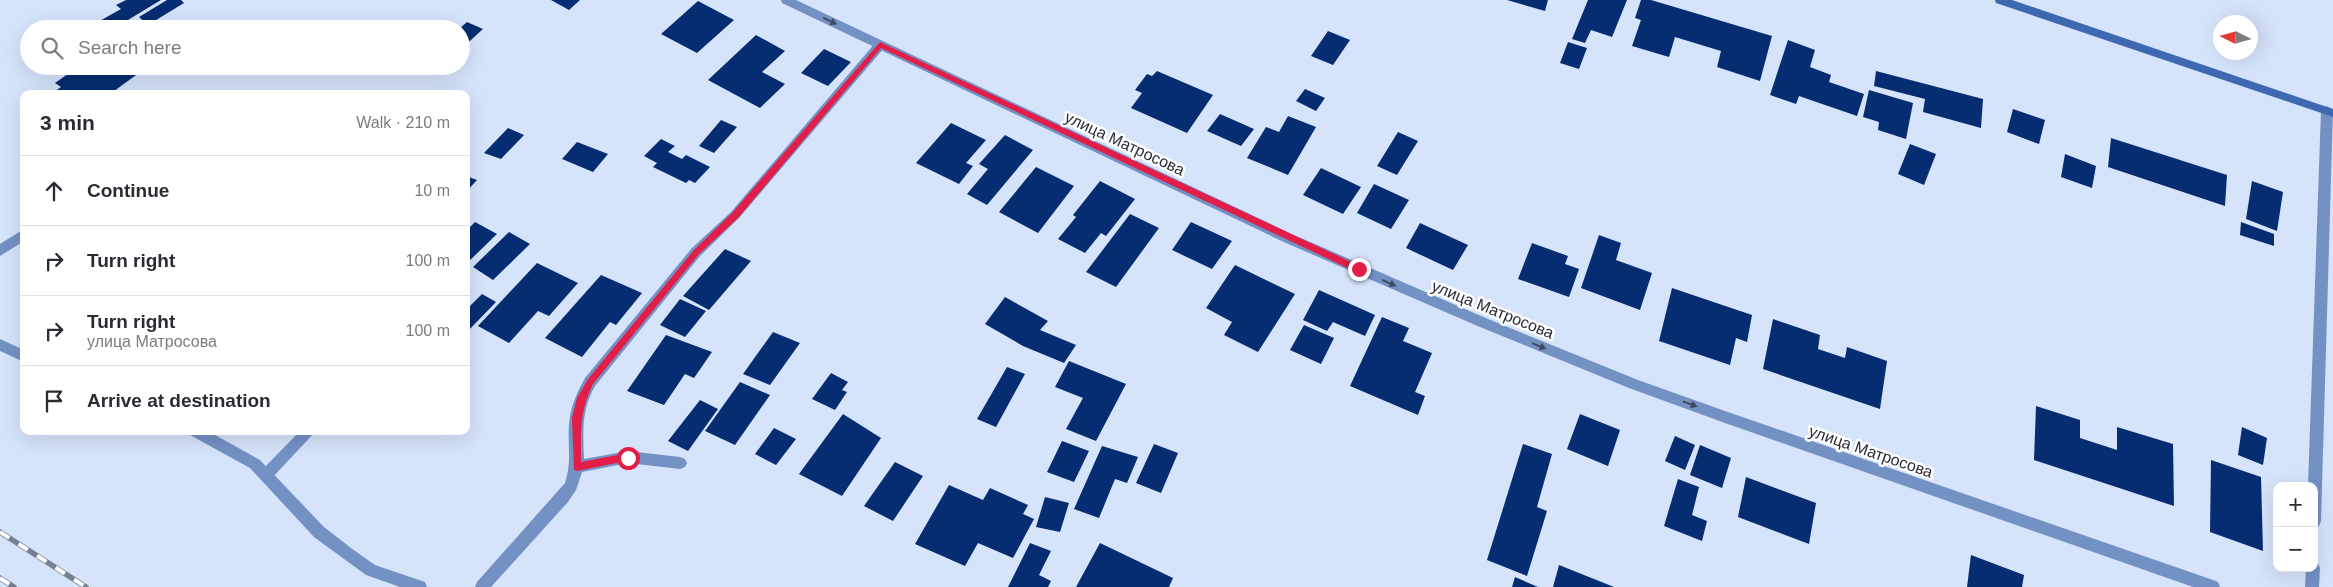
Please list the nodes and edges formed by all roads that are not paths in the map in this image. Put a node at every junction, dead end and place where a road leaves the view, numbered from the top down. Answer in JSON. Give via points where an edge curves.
{"nodes":[{"id":1,"x":786,"y":0,"type":"edge"},
{"id":2,"x":2000,"y":0,"type":"edge"},
{"id":3,"x":880,"y":45,"type":"junction"},
{"id":4,"x":2330,"y":112,"type":"edge"},
{"id":5,"x":20,"y":237,"type":"edge"},
{"id":6,"x":0,"y":251,"type":"edge"},
{"id":7,"x":0,"y":345,"type":"edge"},
{"id":8,"x":20,"y":354,"type":"edge"},
{"id":9,"x":203,"y":435,"type":"edge"},
{"id":10,"x":305,"y":435,"type":"edge"},
{"id":11,"x":680,"y":462,"type":"dead end"},
{"id":12,"x":577,"y":467,"type":"junction"},
{"id":13,"x":266,"y":474,"type":"junction"},
{"id":14,"x":2316,"y":482,"type":"edge"},
{"id":15,"x":2313,"y":572,"type":"edge"},
{"id":16,"x":420,"y":587,"type":"edge"},
{"id":17,"x":482,"y":587,"type":"edge"},
{"id":18,"x":2213,"y":587,"type":"edge"},
{"id":19,"x":2312,"y":587,"type":"edge"}],
"edges":[{"from":1,"to":3,"type":"street","name":"улица Матросова","one_way":true},
{"from":2,"to":4,"type":"street"},
{"from":3,"to":12,"type":"street","via":[[735,216],[696,252],[595,376],[581,398],[576,418]]},
{"from":3,"to":18,"type":"street","name":"улица Матросова","one_way":true,"via":[[1290,239],[1492,327],[1716,414]]},
{"from":4,"to":14,"type":"street"},
{"from":5,"to":6,"type":"street"},
{"from":7,"to":8,"type":"street"},
{"from":9,"to":13,"type":"street"},
{"from":10,"to":13,"type":"street"},
{"from":11,"to":12,"type":"street","via":[[628,458]]},
{"from":12,"to":17,"type":"street","via":[[571,486],[563,497]]},
{"from":13,"to":16,"type":"street","via":[[319,532],[346,553],[371,570]]},
{"from":15,"to":19,"type":"street"}]}
